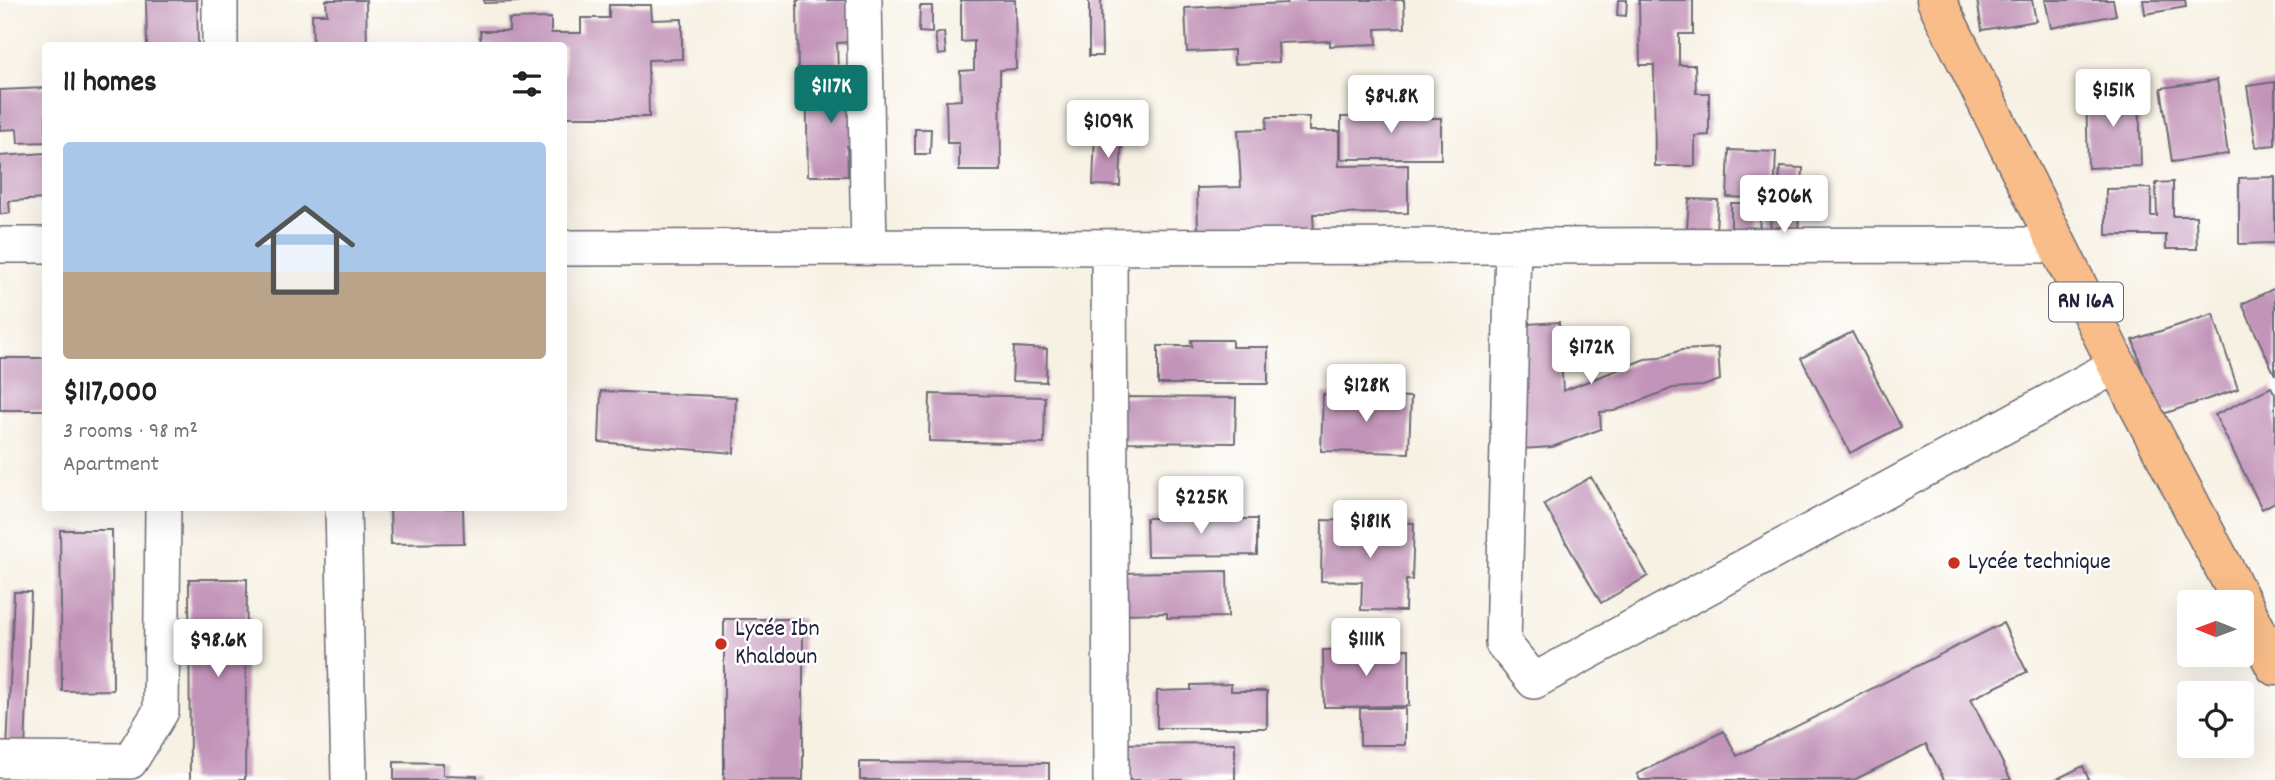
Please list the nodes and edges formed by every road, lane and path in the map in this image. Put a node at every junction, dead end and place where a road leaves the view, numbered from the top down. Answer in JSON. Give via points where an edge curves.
{"nodes":[{"id":1,"x":220,"y":0,"type":"edge"},
{"id":2,"x":864,"y":0,"type":"edge"},
{"id":3,"x":1937,"y":0,"type":"edge"},
{"id":4,"x":220,"y":42,"type":"edge"},
{"id":5,"x":0,"y":245,"type":"edge"},
{"id":6,"x":42,"y":245,"type":"edge"},
{"id":7,"x":2058,"y":245,"type":"junction"},
{"id":8,"x":1513,"y":246,"type":"junction"},
{"id":9,"x":869,"y":247,"type":"junction"},
{"id":10,"x":1109,"y":247,"type":"junction"},
{"id":11,"x":567,"y":248,"type":"edge"},
{"id":12,"x":2117,"y":365,"type":"junction"},
{"id":13,"x":163,"y":511,"type":"edge"},
{"id":14,"x":343,"y":511,"type":"edge"},
{"id":15,"x":2236,"y":590,"type":"edge"},
{"id":16,"x":2254,"y":625,"type":"edge"},
{"id":17,"x":2275,"y":666,"type":"edge"},
{"id":18,"x":0,"y":760,"type":"edge"},
{"id":19,"x":349,"y":780,"type":"edge"},
{"id":20,"x":1111,"y":780,"type":"edge"}],
"edges":[{"from":1,"to":4,"type":"street"},
{"from":2,"to":9,"type":"street"},
{"from":3,"to":7,"type":"main road","number":"RN 16A"},
{"from":5,"to":6,"type":"street"},
{"from":7,"to":8,"type":"street"},
{"from":7,"to":12,"type":"main road","number":"RN 16A"},
{"from":8,"to":10,"type":"street"},
{"from":8,"to":12,"type":"street","via":[[1503,643],[1534,681]]},
{"from":9,"to":10,"type":"street"},
{"from":9,"to":11,"type":"street"},
{"from":10,"to":20,"type":"street"},
{"from":12,"to":15,"type":"main road","number":"RN 16A"},
{"from":13,"to":18,"type":"street","via":[[160,711],[130,761]]},
{"from":14,"to":19,"type":"street"},
{"from":16,"to":17,"type":"main road","number":"RN 16A"}]}
